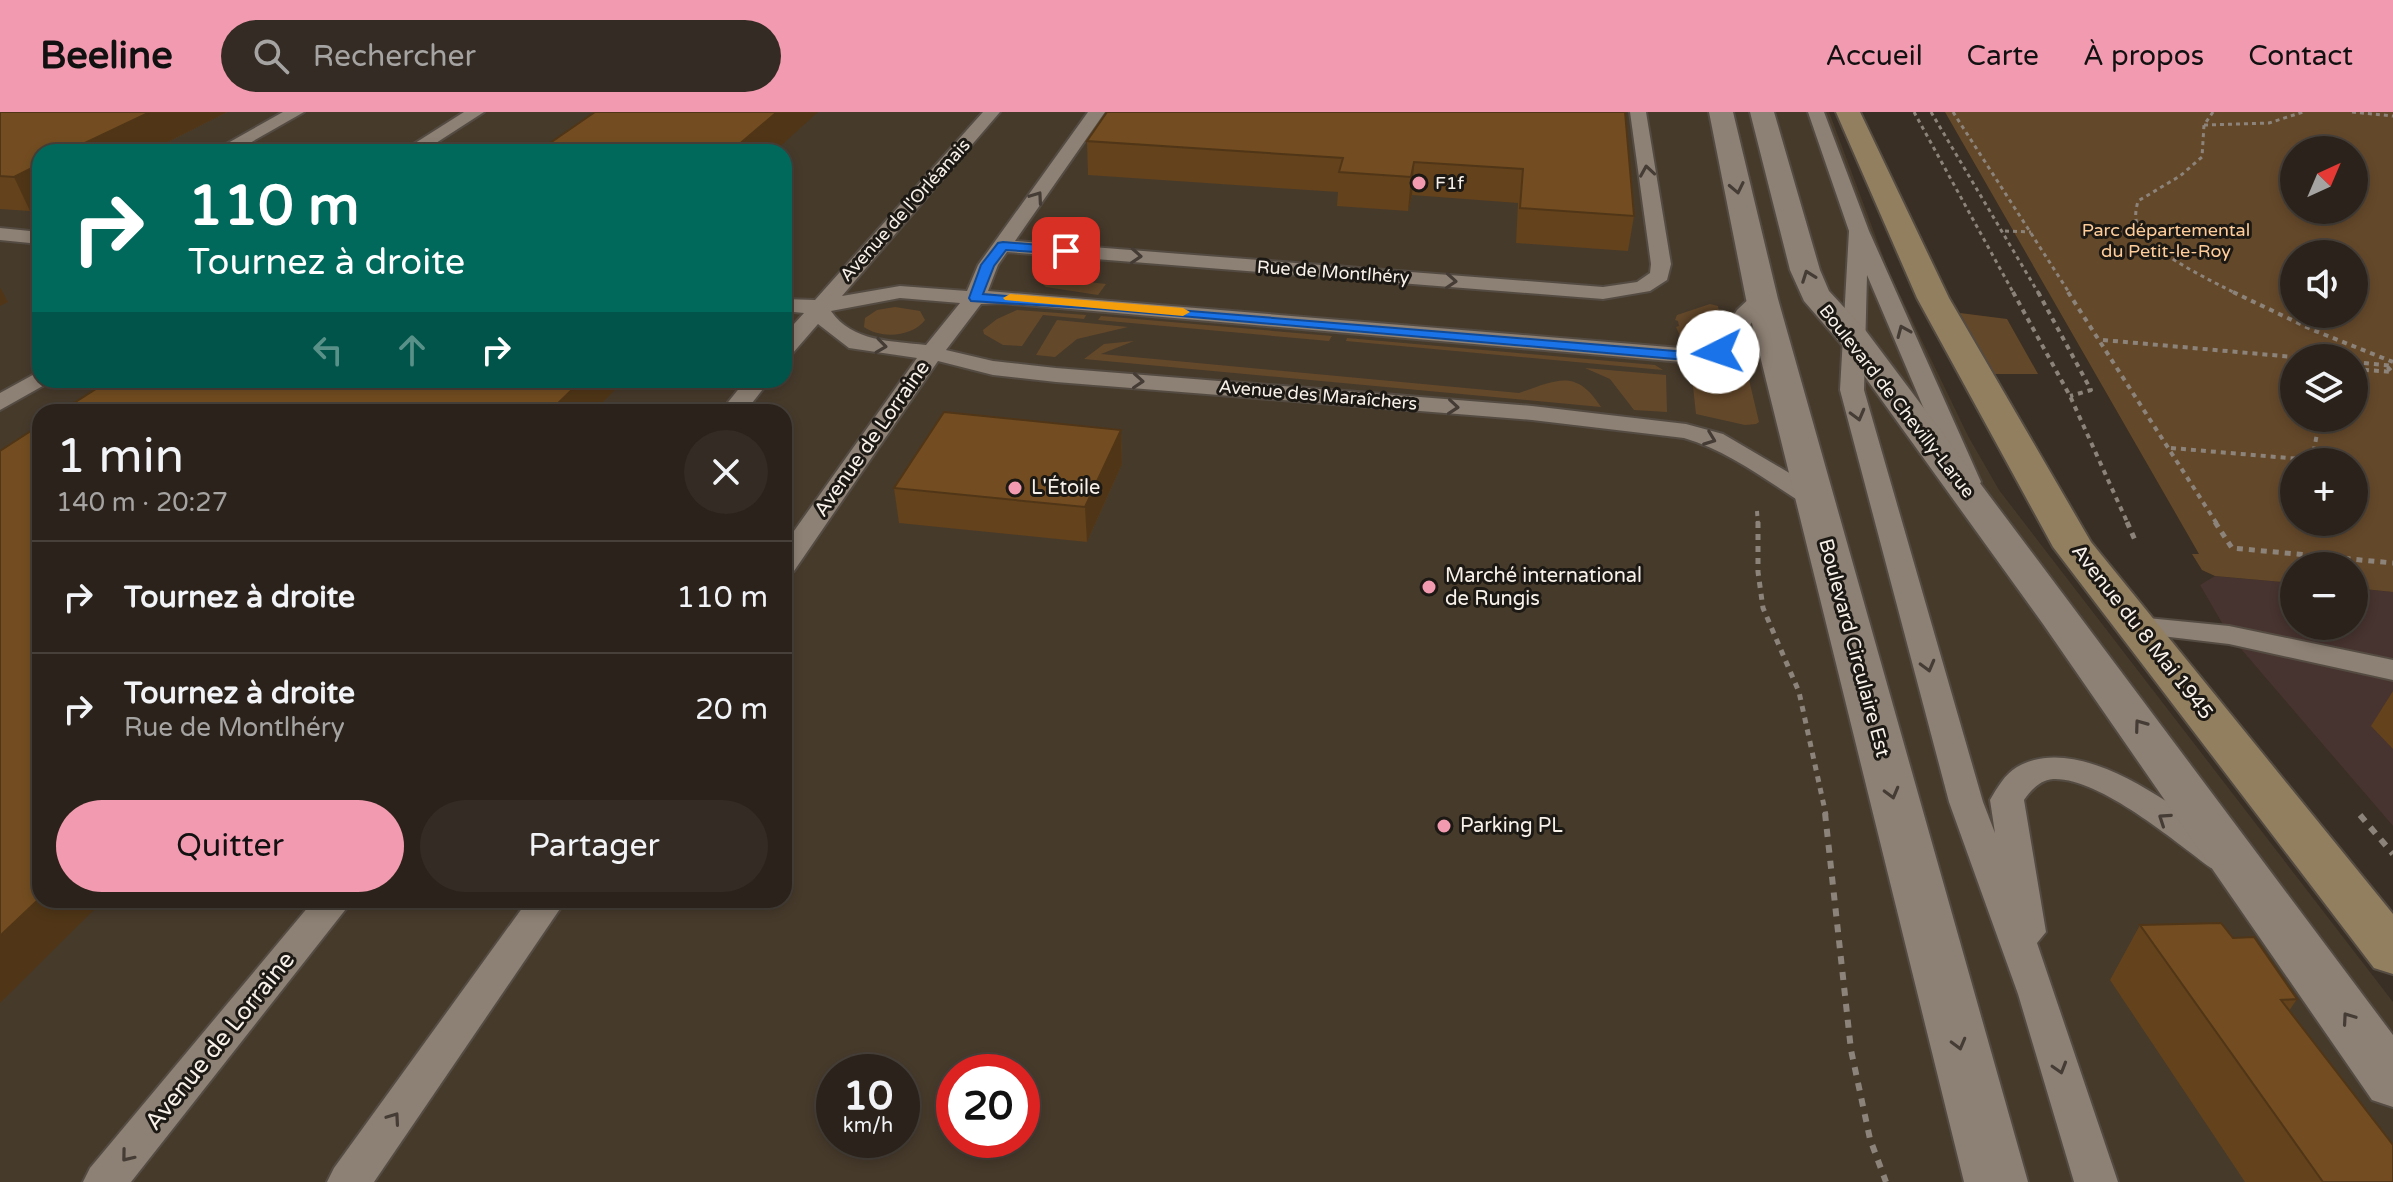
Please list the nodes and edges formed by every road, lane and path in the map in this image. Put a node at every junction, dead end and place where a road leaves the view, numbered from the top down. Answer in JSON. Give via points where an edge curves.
{"nodes":[{"id":1,"x":296,"y":112,"type":"edge"},
{"id":2,"x":476,"y":112,"type":"edge"},
{"id":3,"x":992,"y":112,"type":"edge"},
{"id":4,"x":1097,"y":112,"type":"edge"},
{"id":5,"x":1638,"y":112,"type":"edge"},
{"id":6,"x":1721,"y":112,"type":"edge"},
{"id":7,"x":1762,"y":112,"type":"edge"},
{"id":8,"x":1816,"y":112,"type":"edge"},
{"id":9,"x":1848,"y":112,"type":"edge"},
{"id":10,"x":1914,"y":112,"type":"edge"},
{"id":11,"x":1931,"y":112,"type":"edge"},
{"id":12,"x":1953,"y":112,"type":"edge"},
{"id":13,"x":2213,"y":112,"type":"edge"},
{"id":14,"x":2303,"y":112,"type":"edge"},
{"id":15,"x":2352,"y":112,"type":"edge"},
{"id":16,"x":2393,"y":116,"type":"edge"},
{"id":17,"x":2204,"y":125,"type":"junction"},
{"id":18,"x":236,"y":144,"type":"edge"},
{"id":19,"x":423,"y":144,"type":"edge"},
{"id":20,"x":1859,"y":231,"type":"junction"},
{"id":21,"x":2004,"y":231,"type":"junction"},
{"id":22,"x":2032,"y":232,"type":"junction"},
{"id":23,"x":0,"y":234,"type":"edge"},
{"id":24,"x":32,"y":237,"type":"edge"},
{"id":25,"x":1003,"y":246,"type":"junction"},
{"id":26,"x":975,"y":298,"type":"junction"},
{"id":27,"x":1762,"y":299,"type":"junction"},
{"id":28,"x":792,"y":305,"type":"edge"},
{"id":29,"x":818,"y":307,"type":"junction"},
{"id":30,"x":1854,"y":338,"type":"junction"},
{"id":31,"x":792,"y":339,"type":"edge"},
{"id":32,"x":2101,"y":340,"type":"junction"},
{"id":33,"x":932,"y":353,"type":"junction"},
{"id":34,"x":2280,"y":356,"type":"edge"},
{"id":35,"x":2368,"y":363,"type":"edge"},
{"id":36,"x":2393,"y":364,"type":"edge"},
{"id":37,"x":2386,"y":365,"type":"junction"},
{"id":38,"x":2368,"y":370,"type":"edge"},
{"id":39,"x":32,"y":383,"type":"edge"},
{"id":40,"x":752,"y":388,"type":"edge"},
{"id":41,"x":2070,"y":396,"type":"junction"},
{"id":42,"x":0,"y":403,"type":"edge"},
{"id":43,"x":738,"y":404,"type":"edge"},
{"id":44,"x":2317,"y":432,"type":"edge"},
{"id":45,"x":2170,"y":448,"type":"junction"},
{"id":46,"x":1816,"y":500,"type":"junction"},
{"id":47,"x":1756,"y":503,"type":"dead end"},
{"id":48,"x":1978,"y":505,"type":"junction"},
{"id":49,"x":2141,"y":549,"type":"dead end"},
{"id":50,"x":792,"y":554,"type":"edge"},
{"id":51,"x":2393,"y":563,"type":"edge"},
{"id":52,"x":2137,"y":626,"type":"junction"},
{"id":53,"x":2393,"y":670,"type":"edge"},
{"id":54,"x":2252,"y":878,"type":"junction"},
{"id":55,"x":328,"y":908,"type":"edge"},
{"id":56,"x":542,"y":908,"type":"edge"},
{"id":57,"x":2393,"y":953,"type":"edge"},
{"id":58,"x":2037,"y":994,"type":"junction"},
{"id":59,"x":2393,"y":1082,"type":"edge"},
{"id":60,"x":105,"y":1182,"type":"edge"},
{"id":61,"x":349,"y":1182,"type":"edge"},
{"id":62,"x":1886,"y":1182,"type":"edge"},
{"id":63,"x":1996,"y":1182,"type":"edge"},
{"id":64,"x":2096,"y":1182,"type":"edge"}],
"edges":[{"from":1,"to":18,"type":"lane"},
{"from":2,"to":19,"type":"lane"},
{"from":3,"to":29,"type":"lane","name":"Avenue de l'Orléanais"},
{"from":25,"to":4,"type":"lane","name":"Avenue de Lorraine","one_way":true},
{"from":25,"to":5,"type":"lane","name":"Rue de Montlhéry","one_way":true,"via":[[1603,293],[1643,287],[1660,276],[1661,264]]},
{"from":6,"to":27,"type":"street","name":"Boulevard Circulaire Est","one_way":true},
{"from":30,"to":7,"type":"street","name":"Boulevard de Chevilly-Larue","one_way":true,"via":[[1815,294],[1805,270]]},
{"from":8,"to":20,"type":"lane"},
{"from":9,"to":52,"type":"main road","name":"Avenue du 8 Mai 1945","via":[[1933,298],[2066,534]]},
{"from":10,"to":41,"type":"path"},
{"from":11,"to":21,"type":"path"},
{"from":12,"to":22,"type":"path"},
{"from":13,"to":17,"type":"path"},
{"from":14,"to":17,"type":"path","via":[[2254,125]]},
{"from":15,"to":16,"type":"path"},
{"from":17,"to":36,"type":"path","via":[[2202,157],[2138,201],[2134,214],[2140,229],[2160,249],[2229,290]]},
{"from":20,"to":30,"type":"lane"},
{"from":48,"to":20,"type":"lane","one_way":true},
{"from":21,"to":22,"type":"path"},
{"from":21,"to":41,"type":"path","via":[[2091,390]]},
{"from":22,"to":32,"type":"path"},
{"from":23,"to":24,"type":"lane"},
{"from":25,"to":26,"type":"lane","name":"Avenue de Lorraine","via":[[988,265]]},
{"from":26,"to":27,"type":"lane","via":[[1693,356],[1724,349]]},
{"from":26,"to":29,"type":"lane","via":[[900,292]]},
{"from":26,"to":33,"type":"lane","name":"Avenue de Lorraine"},
{"from":27,"to":46,"type":"street","name":"Boulevard Circulaire Est"},
{"from":28,"to":29,"type":"lane"},
{"from":29,"to":31,"type":"lane"},
{"from":29,"to":33,"type":"lane","name":"Avenue des Maraîchers","one_way":true,"via":[[829,324],[857,343]]},
{"from":30,"to":48,"type":"street","name":"Boulevard de Chevilly-Larue"},
{"from":30,"to":58,"type":"lane","one_way":true,"via":[[1852,390],[1966,802]]},
{"from":32,"to":34,"type":"path"},
{"from":32,"to":45,"type":"path"},
{"from":33,"to":46,"type":"lane","name":"Avenue des Maraîchers","one_way":true,"via":[[993,368],[1056,375],[1532,413],[1686,431],[1727,446]]},
{"from":33,"to":50,"type":"lane","name":"Avenue de Lorraine"},
{"from":35,"to":37,"type":"path"},
{"from":36,"to":37,"type":"path"},
{"from":37,"to":38,"type":"path","via":[[2392,372]]},
{"from":39,"to":42,"type":"lane"},
{"from":40,"to":43,"type":"lane"},
{"from":41,"to":49,"type":"path"},
{"from":44,"to":45,"type":"path","via":[[2312,460]]},
{"from":45,"to":51,"type":"path","via":[[2232,548]]},
{"from":46,"to":63,"type":"street","name":"Boulevard Circulaire Est","one_way":true},
{"from":47,"to":62,"type":"path","via":[[1756,578],[1803,707],[1827,821],[1857,1095]]},
{"from":54,"to":48,"type":"street","name":"Boulevard de Chevilly-Larue","one_way":true},
{"from":52,"to":53,"type":"lane","via":[[2229,635]]},
{"from":52,"to":57,"type":"main road","name":"Avenue du 8 Mai 1945"},
{"from":54,"to":58,"type":"lane","one_way":true,"via":[[2119,788],[2086,773],[2034,771],[2007,800]]},
{"from":59,"to":54,"type":"street","name":"Boulevard de Chevilly-Larue","one_way":true},
{"from":55,"to":60,"type":"lane","name":"Avenue de Lorraine","one_way":true},
{"from":61,"to":56,"type":"lane","one_way":true},
{"from":58,"to":64,"type":"lane","one_way":true}]}
